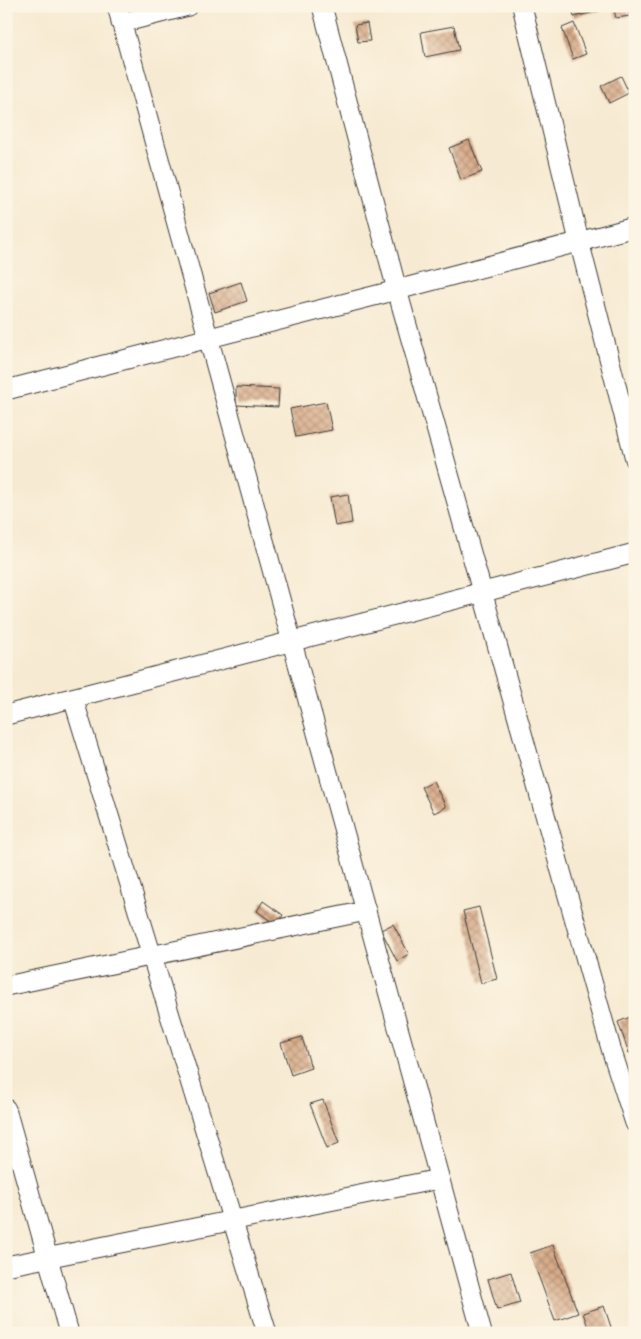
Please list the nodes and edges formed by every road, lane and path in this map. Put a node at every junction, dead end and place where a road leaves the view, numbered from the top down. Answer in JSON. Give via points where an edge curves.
{"nodes":[{"id":1,"x":188,"y":6,"type":"edge"},
{"id":2,"x":322,"y":6,"type":"edge"},
{"id":3,"x":522,"y":6,"type":"edge"},
{"id":4,"x":119,"y":14,"type":"edge"},
{"id":5,"x":635,"y":227,"type":"edge"},
{"id":6,"x":578,"y":241,"type":"junction"},
{"id":7,"x":397,"y":290,"type":"junction"},
{"id":8,"x":208,"y":338,"type":"junction"},
{"id":9,"x":6,"y":390,"type":"edge"},
{"id":10,"x":635,"y":459,"type":"edge"},
{"id":11,"x":635,"y":553,"type":"edge"},
{"id":12,"x":482,"y":594,"type":"junction"},
{"id":13,"x":292,"y":642,"type":"junction"},
{"id":14,"x":73,"y":698,"type":"junction"},
{"id":15,"x":6,"y":714,"type":"edge"},
{"id":16,"x":366,"y":911,"type":"junction"},
{"id":17,"x":152,"y":956,"type":"junction"},
{"id":18,"x":6,"y":986,"type":"edge"},
{"id":19,"x":6,"y":1109,"type":"edge"},
{"id":20,"x":635,"y":1123,"type":"edge"},
{"id":21,"x":439,"y":1179,"type":"junction"},
{"id":22,"x":233,"y":1220,"type":"junction"},
{"id":23,"x":48,"y":1257,"type":"junction"},
{"id":24,"x":6,"y":1266,"type":"edge"},
{"id":25,"x":69,"y":1333,"type":"edge"},
{"id":26,"x":267,"y":1333,"type":"edge"},
{"id":27,"x":482,"y":1333,"type":"edge"}],
"edges":[{"from":1,"to":4,"type":"street"},
{"from":2,"to":7,"type":"street"},
{"from":3,"to":6,"type":"street"},
{"from":4,"to":8,"type":"street"},
{"from":5,"to":6,"type":"street"},
{"from":6,"to":7,"type":"street"},
{"from":6,"to":10,"type":"street"},
{"from":7,"to":8,"type":"street"},
{"from":7,"to":12,"type":"street"},
{"from":8,"to":9,"type":"street"},
{"from":8,"to":13,"type":"street"},
{"from":11,"to":12,"type":"street"},
{"from":12,"to":13,"type":"street"},
{"from":12,"to":20,"type":"street"},
{"from":13,"to":14,"type":"street"},
{"from":13,"to":16,"type":"street"},
{"from":14,"to":15,"type":"street"},
{"from":14,"to":17,"type":"street"},
{"from":16,"to":17,"type":"street"},
{"from":16,"to":21,"type":"street"},
{"from":17,"to":18,"type":"street"},
{"from":17,"to":22,"type":"street"},
{"from":19,"to":23,"type":"street"},
{"from":21,"to":22,"type":"street"},
{"from":21,"to":27,"type":"street"},
{"from":22,"to":23,"type":"street"},
{"from":22,"to":26,"type":"street"},
{"from":23,"to":24,"type":"street"},
{"from":23,"to":25,"type":"street"}]}
